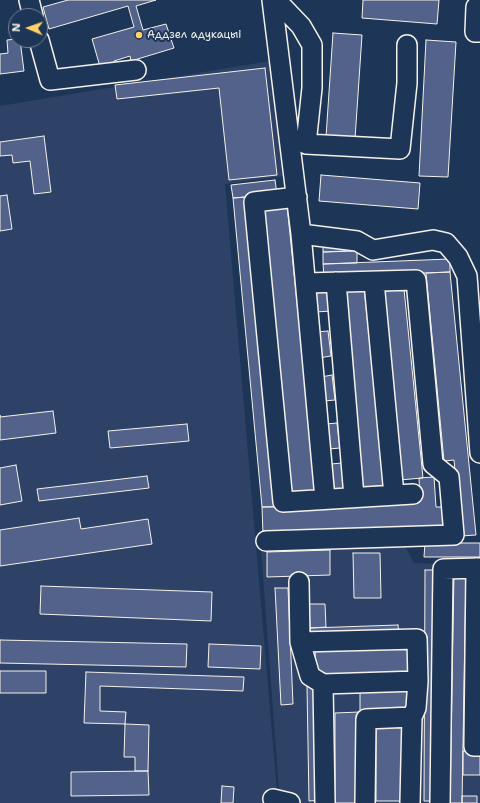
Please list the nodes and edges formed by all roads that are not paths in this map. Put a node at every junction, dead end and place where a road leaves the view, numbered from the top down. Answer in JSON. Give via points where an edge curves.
{"nodes":[{"id":1,"x":272,"y":0,"type":"edge"},
{"id":2,"x":276,"y":0,"type":"edge"},
{"id":3,"x":476,"y":7,"type":"dead end"},
{"id":4,"x":480,"y":32,"type":"edge"},
{"id":5,"x":407,"y":45,"type":"dead end"},
{"id":6,"x":41,"y":48,"type":"edge"},
{"id":7,"x":136,"y":70,"type":"dead end"},
{"id":8,"x":297,"y":197,"type":"junction"},
{"id":9,"x":301,"y":234,"type":"junction"},
{"id":10,"x":473,"y":281,"type":"edge"},
{"id":11,"x":336,"y":282,"type":"junction"},
{"id":12,"x":374,"y":282,"type":"junction"},
{"id":13,"x":306,"y":283,"type":"junction"},
{"id":14,"x":475,"y":318,"type":"edge"},
{"id":15,"x":480,"y":453,"type":"edge"},
{"id":16,"x":414,"y":494,"type":"dead end"},
{"id":17,"x":394,"y":495,"type":"junction"},
{"id":18,"x":354,"y":498,"type":"junction"},
{"id":19,"x":326,"y":500,"type":"junction"},
{"id":20,"x":266,"y":541,"type":"dead end"},
{"id":21,"x":478,"y":568,"type":"edge"},
{"id":22,"x":299,"y":582,"type":"dead end"},
{"id":23,"x":478,"y":593,"type":"edge"},
{"id":24,"x":300,"y":642,"type":"junction"},
{"id":25,"x":418,"y":681,"type":"junction"},
{"id":26,"x":323,"y":684,"type":"junction"},
{"id":27,"x":412,"y":717,"type":"junction"},
{"id":28,"x":480,"y":746,"type":"edge"},
{"id":29,"x":325,"y":803,"type":"edge"},
{"id":30,"x":365,"y":803,"type":"edge"},
{"id":31,"x":410,"y":803,"type":"edge"},
{"id":32,"x":440,"y":803,"type":"edge"}],
"edges":[{"from":1,"to":8,"type":"lane"},
{"from":2,"to":5,"type":"lane","via":[[301,26],[312,45],[312,88],[306,144],[400,149],[407,83]]},
{"from":3,"to":4,"type":"lane","via":[[475,32]]},
{"from":6,"to":7,"type":"lane","via":[[50,80]]},
{"from":8,"to":9,"type":"lane"},
{"from":8,"to":19,"type":"lane","via":[[254,202],[283,502]]},
{"from":9,"to":10,"type":"lane","via":[[358,241],[373,250],[432,240],[446,243]]},
{"from":9,"to":13,"type":"lane"},
{"from":10,"to":14,"type":"lane"},
{"from":11,"to":12,"type":"lane"},
{"from":11,"to":13,"type":"lane"},
{"from":11,"to":18,"type":"lane"},
{"from":12,"to":17,"type":"lane"},
{"from":12,"to":20,"type":"lane","via":[[416,280],[433,464],[449,477],[454,535]]},
{"from":13,"to":19,"type":"lane"},
{"from":14,"to":15,"type":"lane"},
{"from":16,"to":17,"type":"lane"},
{"from":17,"to":18,"type":"lane"},
{"from":18,"to":19,"type":"lane"},
{"from":21,"to":23,"type":"lane"},
{"from":21,"to":32,"type":"lane","via":[[443,569]]},
{"from":22,"to":24,"type":"lane"},
{"from":23,"to":28,"type":"lane","via":[[474,746]]},
{"from":24,"to":25,"type":"lane","via":[[417,639]]},
{"from":24,"to":26,"type":"lane","via":[[310,676]]},
{"from":25,"to":26,"type":"lane"},
{"from":25,"to":27,"type":"lane","via":[[416,708]]},
{"from":26,"to":29,"type":"lane"},
{"from":27,"to":30,"type":"lane","via":[[366,719]]},
{"from":27,"to":31,"type":"lane"}]}
